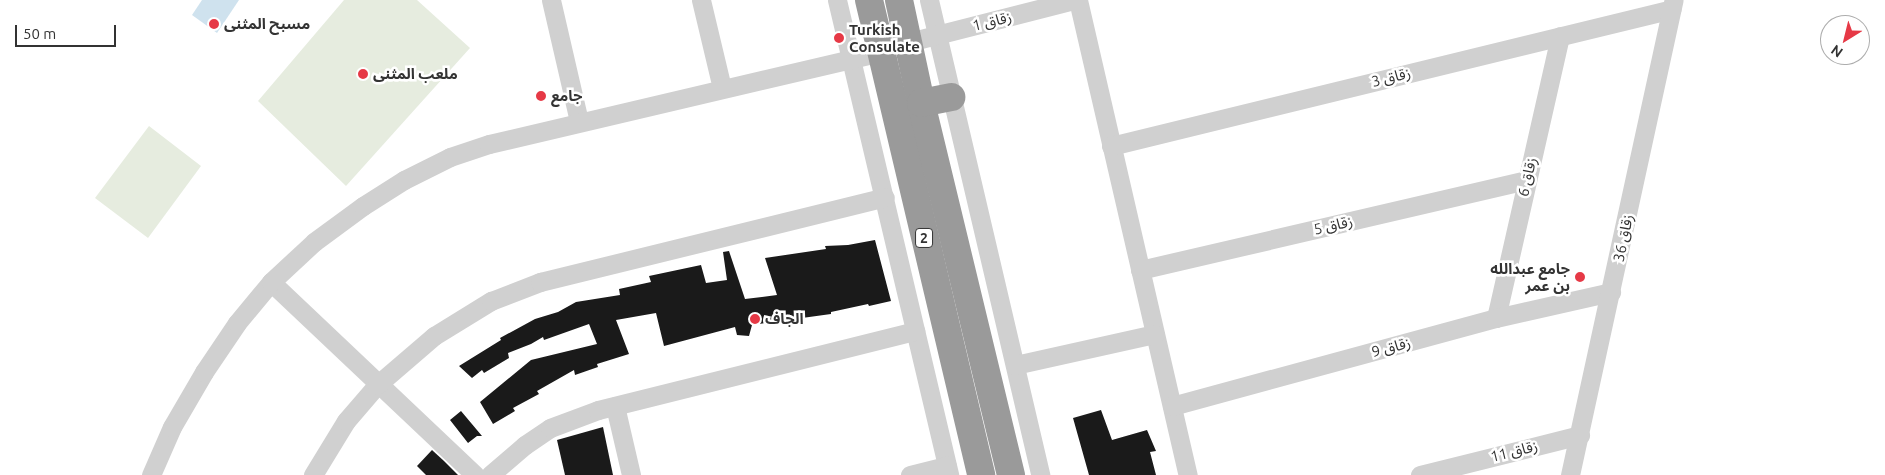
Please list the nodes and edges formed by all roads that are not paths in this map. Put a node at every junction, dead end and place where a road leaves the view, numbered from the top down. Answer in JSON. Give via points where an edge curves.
{"nodes":[{"id":1,"x":551,"y":0,"type":"edge"},
{"id":2,"x":701,"y":0,"type":"edge"},
{"id":3,"x":837,"y":0,"type":"edge"},
{"id":4,"x":869,"y":0,"type":"edge"},
{"id":5,"x":899,"y":0,"type":"edge"},
{"id":6,"x":929,"y":0,"type":"edge"},
{"id":7,"x":1074,"y":0,"type":"edge"},
{"id":8,"x":1078,"y":0,"type":"edge"},
{"id":9,"x":1673,"y":4,"type":"edge"},
{"id":10,"x":938,"y":35,"type":"junction"},
{"id":11,"x":1560,"y":36,"type":"junction"},
{"id":12,"x":909,"y":42,"type":"junction"},
{"id":13,"x":881,"y":52,"type":"junction"},
{"id":14,"x":852,"y":58,"type":"junction"},
{"id":15,"x":722,"y":88,"type":"junction"},
{"id":16,"x":951,"y":97,"type":"junction"},
{"id":17,"x":922,"y":103,"type":"junction"},
{"id":18,"x":579,"y":121,"type":"junction"},
{"id":19,"x":1111,"y":146,"type":"junction"},
{"id":20,"x":1527,"y":180,"type":"junction"},
{"id":21,"x":885,"y":197,"type":"junction"},
{"id":22,"x":1140,"y":270,"type":"junction"},
{"id":23,"x":271,"y":282,"type":"junction"},
{"id":24,"x":1611,"y":292,"type":"junction"},
{"id":25,"x":1496,"y":318,"type":"junction"},
{"id":26,"x":915,"y":331,"type":"junction"},
{"id":27,"x":1155,"y":334,"type":"junction"},
{"id":28,"x":1015,"y":365,"type":"junction"},
{"id":29,"x":378,"y":385,"type":"junction"},
{"id":30,"x":615,"y":406,"type":"junction"},
{"id":31,"x":1172,"y":406,"type":"junction"},
{"id":32,"x":1580,"y":435,"type":"junction"},
{"id":33,"x":948,"y":470,"type":"edge"},
{"id":34,"x":151,"y":475,"type":"edge"},
{"id":35,"x":313,"y":475,"type":"edge"},
{"id":36,"x":475,"y":475,"type":"edge"},
{"id":37,"x":490,"y":475,"type":"edge"},
{"id":38,"x":631,"y":475,"type":"edge"},
{"id":39,"x":910,"y":475,"type":"edge"},
{"id":40,"x":981,"y":475,"type":"edge"},
{"id":41,"x":1011,"y":475,"type":"edge"},
{"id":42,"x":1040,"y":475,"type":"edge"},
{"id":43,"x":1188,"y":475,"type":"edge"},
{"id":44,"x":1420,"y":475,"type":"edge"},
{"id":45,"x":1570,"y":475,"type":"edge"}],
"edges":[{"from":1,"to":18,"type":"street"},
{"from":2,"to":15,"type":"street"},
{"from":3,"to":14,"type":"street"},
{"from":4,"to":13,"type":"highway","number":"2"},
{"from":5,"to":12,"type":"highway","number":"2"},
{"from":6,"to":10,"type":"street"},
{"from":7,"to":10,"type":"street","name":"زقاق 1"},
{"from":8,"to":19,"type":"street"},
{"from":9,"to":11,"type":"street","name":"زقاق 3"},
{"from":9,"to":24,"type":"street","name":"زقاق 36"},
{"from":10,"to":12,"type":"street","name":"زقاق 1"},
{"from":10,"to":16,"type":"street"},
{"from":11,"to":19,"type":"street","name":"زقاق 3"},
{"from":11,"to":20,"type":"street","name":"زقاق 6"},
{"from":12,"to":17,"type":"highway","number":"2"},
{"from":13,"to":14,"type":"street"},
{"from":13,"to":40,"type":"highway","number":"2"},
{"from":14,"to":15,"type":"street"},
{"from":14,"to":21,"type":"street"},
{"from":15,"to":18,"type":"street"},
{"from":16,"to":17,"type":"highway"},
{"from":16,"to":28,"type":"street"},
{"from":17,"to":41,"type":"highway","number":"2"},
{"from":18,"to":23,"type":"street","via":[[450,157],[404,180],[314,242]]},
{"from":19,"to":22,"type":"street"},
{"from":20,"to":22,"type":"street","name":"زقاق 5"},
{"from":20,"to":25,"type":"street","name":"زقاق 6"},
{"from":21,"to":26,"type":"street"},
{"from":21,"to":29,"type":"street","via":[[513,291],[450,325],[412,353]]},
{"from":22,"to":27,"type":"street"},
{"from":23,"to":29,"type":"street"},
{"from":23,"to":34,"type":"street","via":[[237,323],[204,372],[172,427]]},
{"from":24,"to":25,"type":"street","name":"زقاق 9"},
{"from":24,"to":32,"type":"street","name":"زقاق 36"},
{"from":25,"to":31,"type":"street","name":"زقاق 9"},
{"from":26,"to":30,"type":"street"},
{"from":26,"to":33,"type":"street"},
{"from":27,"to":28,"type":"street"},
{"from":27,"to":31,"type":"street"},
{"from":28,"to":42,"type":"street"},
{"from":29,"to":35,"type":"street","via":[[346,421]]},
{"from":29,"to":36,"type":"street"},
{"from":30,"to":37,"type":"street","via":[[550,428],[524,445]]},
{"from":30,"to":38,"type":"street"},
{"from":31,"to":43,"type":"street"},
{"from":32,"to":44,"type":"street","name":"زقاق 11"},
{"from":32,"to":45,"type":"street","name":"زقاق 36"},
{"from":33,"to":39,"type":"street"}]}
